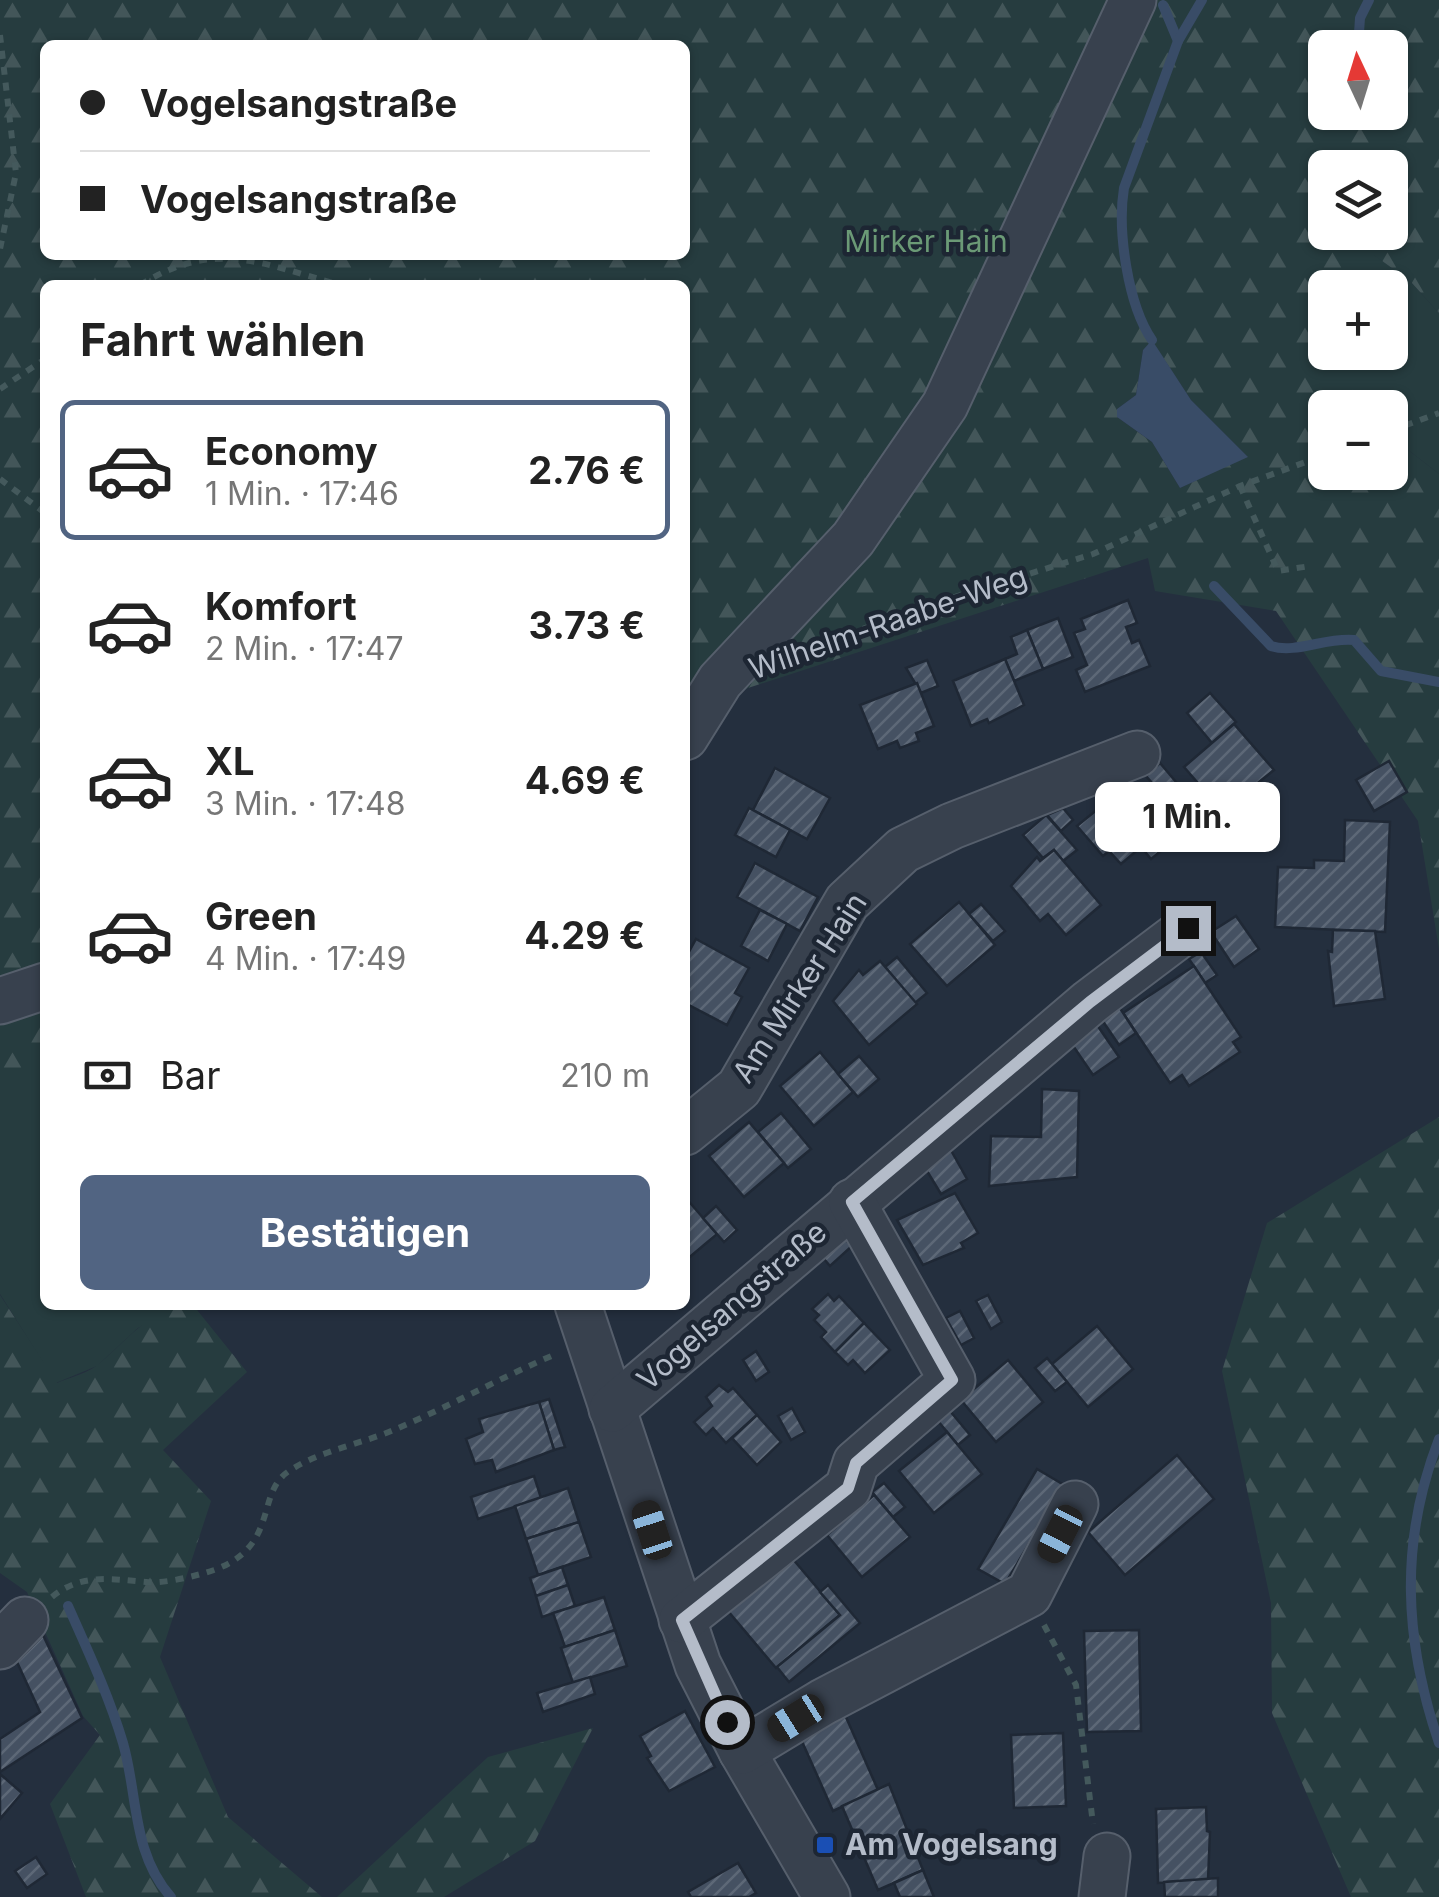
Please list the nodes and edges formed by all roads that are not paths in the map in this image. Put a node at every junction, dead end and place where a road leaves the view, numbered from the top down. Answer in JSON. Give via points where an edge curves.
{"nodes":[{"id":1,"x":1133,"y":0,"type":"edge"},
{"id":2,"x":703,"y":688,"type":"edge"},
{"id":3,"x":690,"y":723,"type":"edge"},
{"id":4,"x":1138,"y":754,"type":"dead end"},
{"id":5,"x":1188,"y":928,"type":"dead end"},
{"id":6,"x":40,"y":988,"type":"edge"},
{"id":7,"x":0,"y":1001,"type":"edge"},
{"id":8,"x":690,"y":1128,"type":"edge"},
{"id":9,"x":852,"y":1202,"type":"junction"},
{"id":10,"x":584,"y":1322,"type":"edge"},
{"id":11,"x":612,"y":1410,"type":"junction"},
{"id":12,"x":1075,"y":1504,"type":"dead end"},
{"id":13,"x":682,"y":1620,"type":"junction"},
{"id":14,"x":742,"y":1751,"type":"junction"},
{"id":15,"x":827,"y":1897,"type":"edge"}],
"edges":[{"from":1,"to":2,"type":"street","via":[[945,405],[854,539]]},
{"from":2,"to":3,"type":"street"},
{"from":4,"to":8,"type":"street","name":"Am Mirker Hain","via":[[903,850],[847,902],[739,1088]]},
{"from":5,"to":9,"type":"street","name":"Vogelsangstraße"},
{"from":6,"to":7,"type":"street"},
{"from":9,"to":11,"type":"street","name":"Vogelsangstraße"},
{"from":9,"to":13,"type":"street","name":"Vogelsangstraße","via":[[952,1380],[856,1463],[848,1488]]},
{"from":10,"to":11,"type":"street","name":"Vogelsangstraße"},
{"from":11,"to":13,"type":"street","name":"Vogelsangstraße"},
{"from":12,"to":14,"type":"street","via":[[1029,1594]]},
{"from":13,"to":14,"type":"street","name":"Vogelsangstraße"},
{"from":14,"to":15,"type":"street","name":"Vogelsangstraße"}]}
